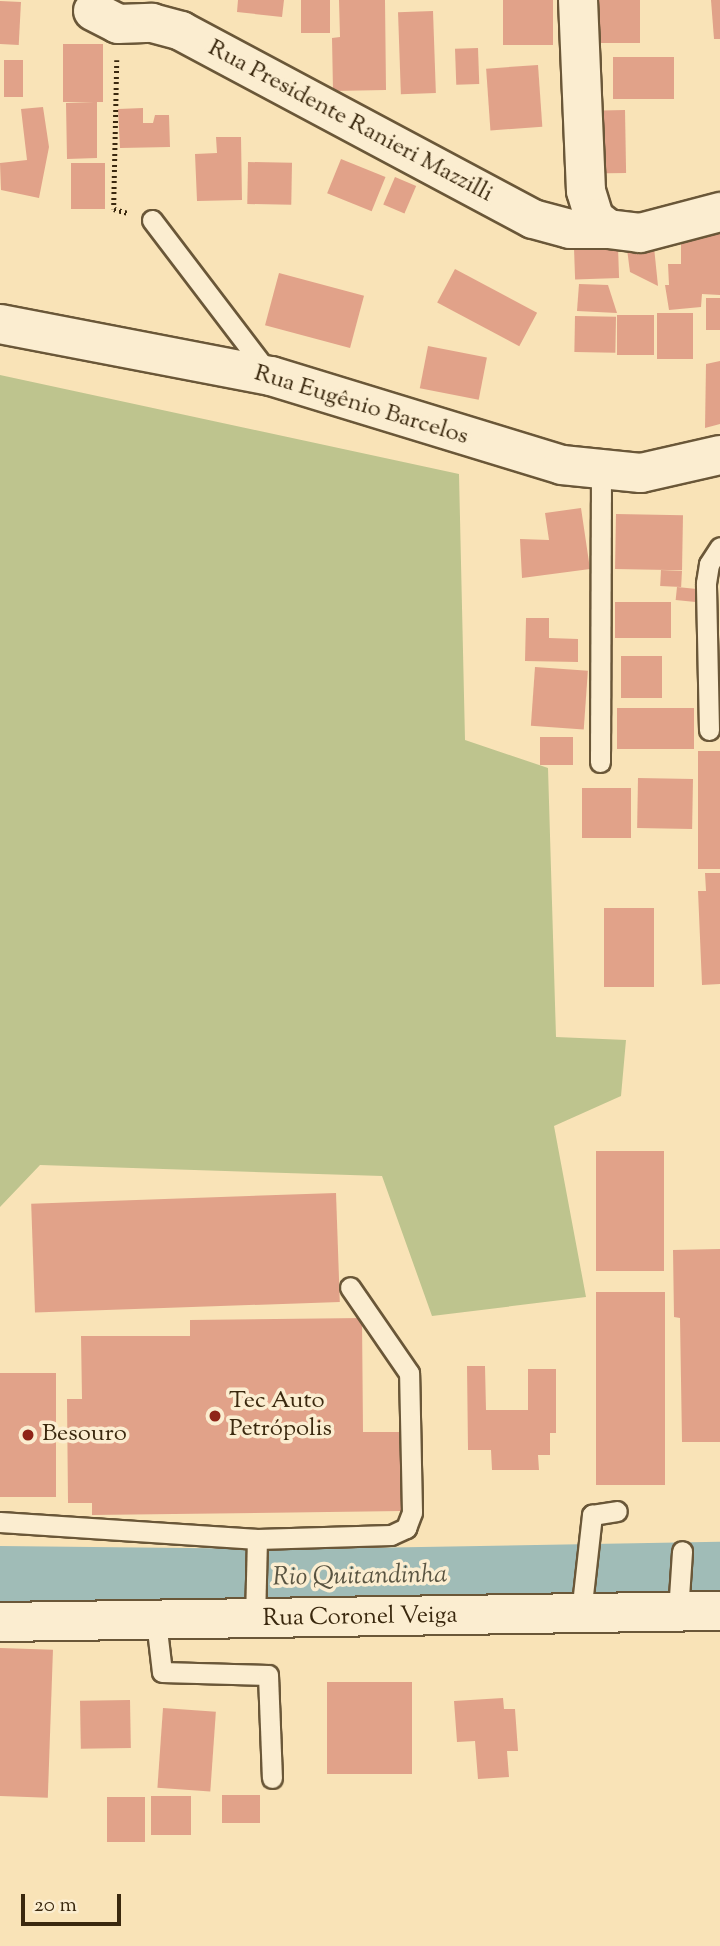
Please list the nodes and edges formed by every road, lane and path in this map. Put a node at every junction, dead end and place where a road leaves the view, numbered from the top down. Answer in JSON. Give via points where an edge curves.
{"nodes":[{"id":1,"x":578,"y":0,"type":"edge"},
{"id":2,"x":105,"y":18,"type":"joint"},
{"id":3,"x":720,"y":212,"type":"edge"},
{"id":4,"x":152,"y":220,"type":"joint"},
{"id":5,"x":608,"y":229,"type":"junction"},
{"id":6,"x":0,"y":324,"type":"edge"},
{"id":7,"x":271,"y":376,"type":"junction"},
{"id":8,"x":720,"y":455,"type":"edge"},
{"id":9,"x":601,"y":470,"type":"junction"},
{"id":10,"x":720,"y":547,"type":"edge"},
{"id":11,"x":709,"y":730,"type":"dead end"},
{"id":12,"x":600,"y":762,"type":"dead end"},
{"id":13,"x":350,"y":1287,"type":"dead end"},
{"id":14,"x":617,"y":1511,"type":"dead end"},
{"id":15,"x":0,"y":1522,"type":"edge"},
{"id":16,"x":257,"y":1539,"type":"junction"},
{"id":17,"x":682,"y":1552,"type":"dead end"},
{"id":18,"x":679,"y":1598,"type":"junction"},
{"id":19,"x":583,"y":1600,"type":"junction"},
{"id":20,"x":720,"y":1611,"type":"edge"},
{"id":21,"x":254,"y":1620,"type":"junction"},
{"id":22,"x":156,"y":1621,"type":"junction"},
{"id":23,"x":0,"y":1622,"type":"edge"},
{"id":24,"x":272,"y":1778,"type":"dead end"}],
"edges":[{"from":1,"to":5,"type":"street","via":[[586,191],[594,218]]},
{"from":2,"to":4,"type":"path","via":[[114,209]]},
{"from":2,"to":5,"type":"street","name":"Rua Presidente Ranieri Mazzilli","via":[[181,31],[533,219],[570,229]]},
{"from":3,"to":5,"type":"street","name":"Rua Presidente Ranieri Mazzilli","via":[[640,233]]},
{"from":4,"to":7,"type":"lane"},
{"from":6,"to":7,"type":"street","name":"Rua Eugênio Barcelos"},
{"from":7,"to":9,"type":"street","name":"Rua Eugênio Barcelos","via":[[518,454]]},
{"from":8,"to":9,"type":"street","name":"Rua Eugênio Barcelos","via":[[640,473]]},
{"from":9,"to":12,"type":"lane"},
{"from":10,"to":11,"type":"lane","via":[[709,564],[706,583]]},
{"from":13,"to":16,"type":"lane","via":[[409,1373],[412,1512],[407,1528],[391,1535]]},
{"from":14,"to":19,"type":"lane","via":[[592,1515]]},
{"from":15,"to":16,"type":"lane"},
{"from":16,"to":21,"type":"lane"},
{"from":17,"to":18,"type":"lane"},
{"from":18,"to":19,"type":"street","name":"Rua Coronel Veiga"},
{"from":18,"to":20,"type":"street","name":"Rua Coronel Veiga"},
{"from":19,"to":21,"type":"street","name":"Rua Coronel Veiga"},
{"from":21,"to":22,"type":"street","name":"Rua Coronel Veiga"},
{"from":22,"to":23,"type":"street","name":"Rua Coronel Veiga"},
{"from":22,"to":24,"type":"lane","via":[[162,1672],[268,1675]]}]}
